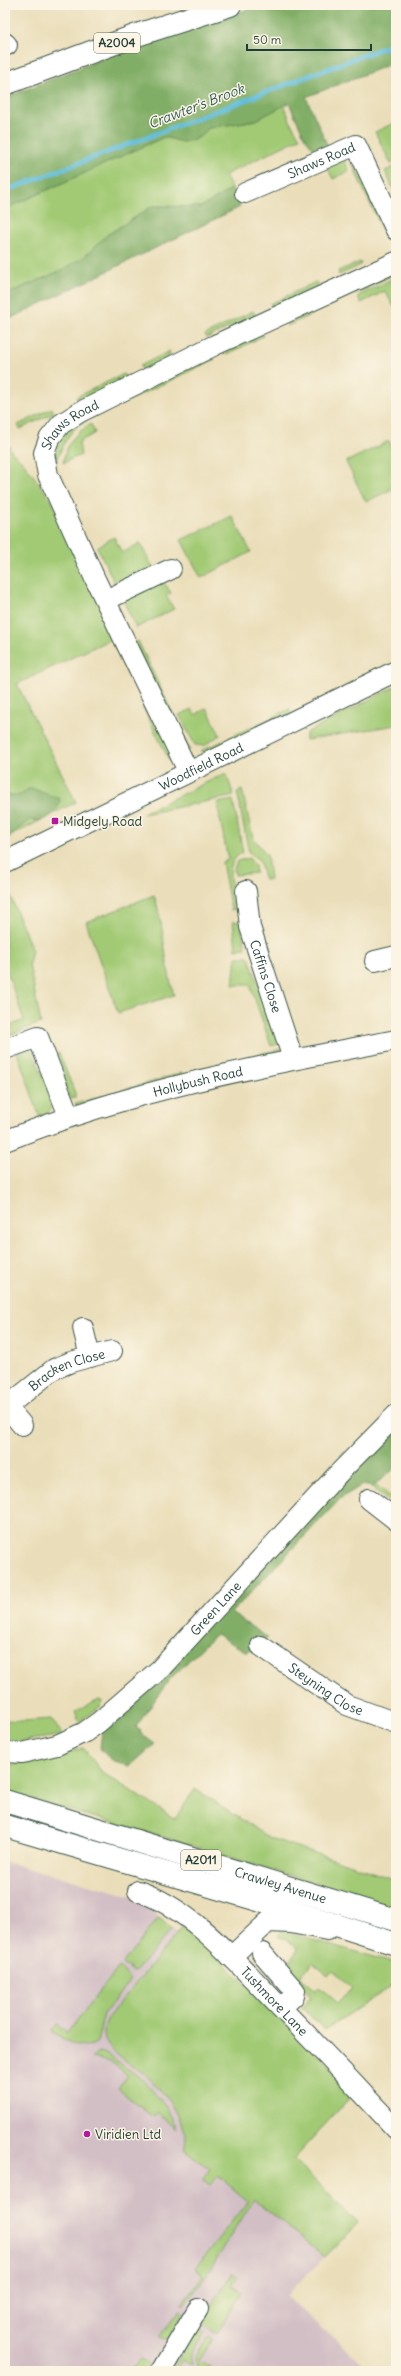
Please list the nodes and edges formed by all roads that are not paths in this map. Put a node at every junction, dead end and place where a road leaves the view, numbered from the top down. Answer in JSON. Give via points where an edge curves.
{"nodes":[{"id":1,"x":230,"y":5,"type":"edge"},
{"id":2,"x":5,"y":84,"type":"edge"},
{"id":3,"x":245,"y":193,"type":"dead end"},
{"id":4,"x":396,"y":230,"type":"edge"},
{"id":5,"x":396,"y":262,"type":"edge"},
{"id":6,"x":171,"y":569,"type":"dead end"},
{"id":7,"x":106,"y":600,"type":"junction"},
{"id":8,"x":396,"y":671,"type":"edge"},
{"id":9,"x":188,"y":771,"type":"junction"},
{"id":10,"x":5,"y":862,"type":"edge"},
{"id":11,"x":246,"y":891,"type":"dead end"},
{"id":12,"x":396,"y":956,"type":"edge"},
{"id":13,"x":375,"y":961,"type":"dead end"},
{"id":14,"x":396,"y":1040,"type":"edge"},
{"id":15,"x":5,"y":1049,"type":"edge"},
{"id":16,"x":293,"y":1059,"type":"junction"},
{"id":17,"x":69,"y":1116,"type":"junction"},
{"id":18,"x":5,"y":1141,"type":"edge"},
{"id":19,"x":83,"y":1328,"type":"dead end"},
{"id":20,"x":112,"y":1351,"type":"dead end"},
{"id":21,"x":90,"y":1357,"type":"junction"},
{"id":22,"x":6,"y":1408,"type":"edge"},
{"id":23,"x":396,"y":1414,"type":"edge"},
{"id":24,"x":22,"y":1425,"type":"dead end"},
{"id":25,"x":369,"y":1499,"type":"dead end"},
{"id":26,"x":396,"y":1520,"type":"edge"},
{"id":27,"x":261,"y":1646,"type":"dead end"},
{"id":28,"x":396,"y":1723,"type":"edge"},
{"id":29,"x":5,"y":1752,"type":"edge"},
{"id":30,"x":5,"y":1802,"type":"edge"},
{"id":31,"x":5,"y":1826,"type":"edge"},
{"id":32,"x":138,"y":1891,"type":"dead end"},
{"id":33,"x":396,"y":1920,"type":"edge"},
{"id":34,"x":396,"y":1944,"type":"edge"},
{"id":35,"x":262,"y":1953,"type":"dead end"},
{"id":36,"x":231,"y":1957,"type":"junction"},
{"id":37,"x":281,"y":2008,"type":"junction"},
{"id":38,"x":396,"y":2129,"type":"edge"},
{"id":39,"x":198,"y":2309,"type":"dead end"},
{"id":40,"x":161,"y":2371,"type":"edge"}],
"edges":[{"from":1,"to":2,"type":"main road","number":"A2004","via":[[137,35]]},
{"from":3,"to":4,"type":"street","name":"Shaws Road","via":[[356,145]]},
{"from":5,"to":7,"type":"street","name":"Shaws Road","via":[[215,344],[61,424],[49,438],[44,452],[48,475]]},
{"from":6,"to":7,"type":"street"},
{"from":7,"to":9,"type":"street","name":"Shaws Road"},
{"from":8,"to":9,"type":"street","name":"Woodfield Road"},
{"from":9,"to":10,"type":"street","name":"Woodfield Road"},
{"from":11,"to":16,"type":"street","name":"Caffins Close","via":[[250,927]]},
{"from":12,"to":13,"type":"street"},
{"from":14,"to":16,"type":"street","name":"Hollybush Road"},
{"from":15,"to":17,"type":"street","via":[[38,1037]]},
{"from":16,"to":17,"type":"street","name":"Hollybush Road","via":[[190,1081]]},
{"from":17,"to":18,"type":"street","name":"Hollybush Road"},
{"from":19,"to":21,"type":"street"},
{"from":20,"to":21,"type":"street","name":"Bracken Close"},
{"from":21,"to":22,"type":"street","name":"Bracken Close","via":[[54,1370]]},
{"from":22,"to":24,"type":"street"},
{"from":23,"to":29,"type":"street","name":"Green Lane","via":[[336,1475],[160,1669],[99,1722],[85,1732],[57,1745],[22,1752]]},
{"from":25,"to":26,"type":"street"},
{"from":27,"to":28,"type":"street","name":"Steyning Close","via":[[347,1705]]},
{"from":30,"to":33,"type":"main road","name":"Crawley Avenue","number":"A2011"},
{"from":31,"to":34,"type":"main road","name":"Crawley Avenue","number":"A2011","via":[[258,1900]]},
{"from":32,"to":36,"type":"street","name":"Tushmore Lane","via":[[170,1907],[209,1936]]},
{"from":34,"to":36,"type":"street","via":[[273,1921],[264,1925]]},
{"from":35,"to":37,"type":"street","via":[[295,1991],[294,1996]]},
{"from":36,"to":37,"type":"street","name":"Tushmore Lane"},
{"from":37,"to":38,"type":"street","name":"Tushmore Lane"},
{"from":39,"to":40,"type":"street"}]}
